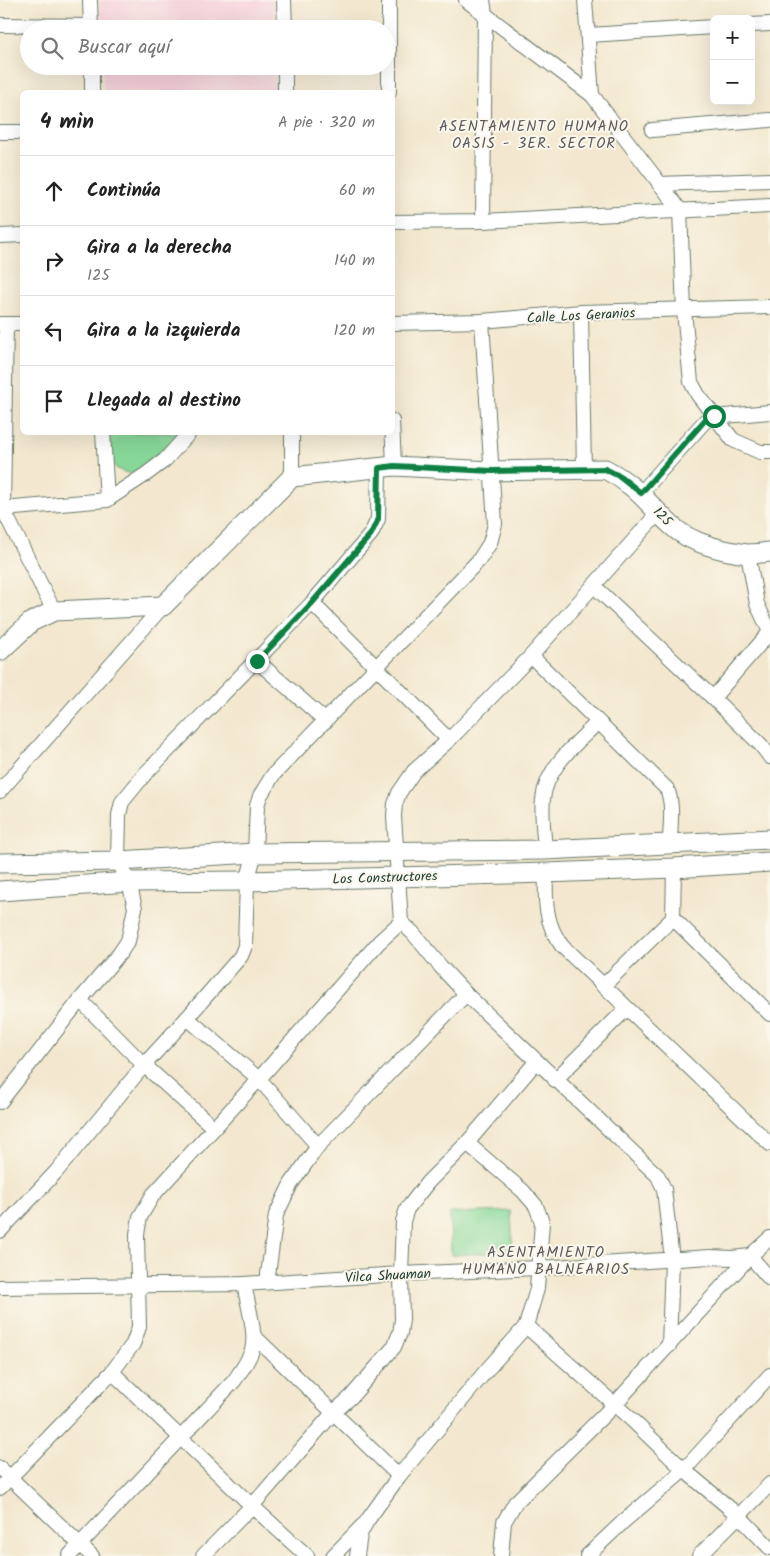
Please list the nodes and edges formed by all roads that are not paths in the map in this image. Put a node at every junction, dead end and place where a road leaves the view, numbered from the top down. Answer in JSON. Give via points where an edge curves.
{"nodes":[{"id":1,"x":90,"y":0,"type":"edge"},
{"id":2,"x":284,"y":0,"type":"edge"},
{"id":3,"x":389,"y":0,"type":"edge"},
{"id":4,"x":466,"y":0,"type":"edge"},
{"id":5,"x":585,"y":0,"type":"edge"},
{"id":6,"x":484,"y":7,"type":"edge"},
{"id":7,"x":91,"y":20,"type":"edge"},
{"id":8,"x":285,"y":20,"type":"edge"},
{"id":9,"x":389,"y":20,"type":"edge"},
{"id":10,"x":770,"y":24,"type":"edge"},
{"id":11,"x":0,"y":25,"type":"edge"},
{"id":12,"x":20,"y":25,"type":"edge"},
{"id":13,"x":755,"y":25,"type":"edge"},
{"id":14,"x":710,"y":28,"type":"edge"},
{"id":15,"x":588,"y":35,"type":"junction"},
{"id":16,"x":92,"y":75,"type":"edge"},
{"id":17,"x":285,"y":75,"type":"edge"},
{"id":18,"x":389,"y":75,"type":"edge"},
{"id":19,"x":92,"y":90,"type":"edge"},
{"id":20,"x":285,"y":90,"type":"edge"},
{"id":21,"x":389,"y":90,"type":"edge"},
{"id":22,"x":592,"y":95,"type":"junction"},
{"id":23,"x":770,"y":120,"type":"edge"},
{"id":24,"x":652,"y":130,"type":"dead end"},
{"id":25,"x":0,"y":132,"type":"edge"},
{"id":26,"x":20,"y":132,"type":"edge"},
{"id":27,"x":770,"y":180,"type":"edge"},
{"id":28,"x":660,"y":184,"type":"junction"},
{"id":29,"x":770,"y":206,"type":"edge"},
{"id":30,"x":680,"y":210,"type":"junction"},
{"id":31,"x":483,"y":221,"type":"junction"},
{"id":32,"x":395,"y":222,"type":"edge"},
{"id":33,"x":20,"y":235,"type":"edge"},
{"id":34,"x":0,"y":236,"type":"edge"},
{"id":35,"x":770,"y":307,"type":"edge"},
{"id":36,"x":684,"y":311,"type":"junction"},
{"id":37,"x":581,"y":312,"type":"junction"},
{"id":38,"x":482,"y":321,"type":"junction"},
{"id":39,"x":395,"y":323,"type":"edge"},
{"id":40,"x":3,"y":324,"type":"edge"},
{"id":41,"x":20,"y":324,"type":"edge"},
{"id":42,"x":770,"y":412,"type":"edge"},
{"id":43,"x":714,"y":416,"type":"junction"},
{"id":44,"x":103,"y":435,"type":"edge"},
{"id":45,"x":187,"y":435,"type":"edge"},
{"id":46,"x":292,"y":435,"type":"edge"},
{"id":47,"x":390,"y":435,"type":"edge"},
{"id":48,"x":770,"y":452,"type":"edge"},
{"id":49,"x":386,"y":467,"type":"junction"},
{"id":50,"x":584,"y":470,"type":"junction"},
{"id":51,"x":492,"y":471,"type":"junction"},
{"id":52,"x":292,"y":477,"type":"junction"},
{"id":53,"x":641,"y":493,"type":"junction"},
{"id":54,"x":107,"y":500,"type":"junction"},
{"id":55,"x":2,"y":510,"type":"edge"},
{"id":56,"x":659,"y":512,"type":"junction"},
{"id":57,"x":770,"y":552,"type":"edge"},
{"id":58,"x":748,"y":554,"type":"junction"},
{"id":59,"x":594,"y":586,"type":"junction"},
{"id":60,"x":312,"y":603,"type":"junction"},
{"id":61,"x":163,"y":606,"type":"junction"},
{"id":62,"x":54,"y":611,"type":"junction"},
{"id":63,"x":770,"y":632,"type":"edge"},
{"id":64,"x":0,"y":651,"type":"edge"},
{"id":65,"x":531,"y":656,"type":"junction"},
{"id":66,"x":257,"y":661,"type":"junction"},
{"id":67,"x":376,"y":668,"type":"junction"},
{"id":68,"x":713,"y":698,"type":"junction"},
{"id":69,"x":326,"y":722,"type":"junction"},
{"id":70,"x":598,"y":722,"type":"junction"},
{"id":71,"x":448,"y":740,"type":"junction"},
{"id":72,"x":770,"y":757,"type":"edge"},
{"id":73,"x":0,"y":791,"type":"edge"},
{"id":74,"x":770,"y":840,"type":"edge"},
{"id":75,"x":670,"y":843,"type":"junction"},
{"id":76,"x":396,"y":850,"type":"junction"},
{"id":77,"x":545,"y":850,"type":"junction"},
{"id":78,"x":255,"y":853,"type":"junction"},
{"id":79,"x":118,"y":861,"type":"junction"},
{"id":80,"x":770,"y":862,"type":"edge"},
{"id":81,"x":0,"y":863,"type":"edge"},
{"id":82,"x":674,"y":868,"type":"junction"},
{"id":83,"x":546,"y":873,"type":"junction"},
{"id":84,"x":399,"y":876,"type":"junction"},
{"id":85,"x":247,"y":881,"type":"junction"},
{"id":86,"x":129,"y":882,"type":"junction"},
{"id":87,"x":0,"y":891,"type":"edge"},
{"id":88,"x":673,"y":918,"type":"junction"},
{"id":89,"x":401,"y":922,"type":"junction"},
{"id":90,"x":602,"y":986,"type":"junction"},
{"id":91,"x":466,"y":994,"type":"junction"},
{"id":92,"x":80,"y":1000,"type":"junction"},
{"id":93,"x":626,"y":1009,"type":"junction"},
{"id":94,"x":770,"y":1014,"type":"edge"},
{"id":95,"x":188,"y":1018,"type":"junction"},
{"id":96,"x":536,"y":1062,"type":"junction"},
{"id":97,"x":144,"y":1065,"type":"junction"},
{"id":98,"x":259,"y":1080,"type":"junction"},
{"id":99,"x":555,"y":1080,"type":"junction"},
{"id":100,"x":2,"y":1096,"type":"edge"},
{"id":101,"x":214,"y":1128,"type":"junction"},
{"id":102,"x":467,"y":1143,"type":"junction"},
{"id":103,"x":770,"y":1144,"type":"edge"},
{"id":104,"x":318,"y":1146,"type":"junction"},
{"id":105,"x":0,"y":1231,"type":"edge"},
{"id":106,"x":770,"y":1238,"type":"edge"},
{"id":107,"x":750,"y":1256,"type":"junction"},
{"id":108,"x":672,"y":1260,"type":"junction"},
{"id":109,"x":539,"y":1268,"type":"junction"},
{"id":110,"x":401,"y":1274,"type":"junction"},
{"id":111,"x":770,"y":1279,"type":"edge"},
{"id":112,"x":267,"y":1282,"type":"junction"},
{"id":113,"x":244,"y":1284,"type":"junction"},
{"id":114,"x":138,"y":1285,"type":"junction"},
{"id":115,"x":0,"y":1287,"type":"edge"},
{"id":116,"x":526,"y":1326,"type":"junction"},
{"id":117,"x":254,"y":1336,"type":"junction"},
{"id":118,"x":669,"y":1346,"type":"junction"},
{"id":119,"x":112,"y":1372,"type":"junction"},
{"id":120,"x":770,"y":1375,"type":"edge"},
{"id":121,"x":614,"y":1405,"type":"junction"},
{"id":122,"x":333,"y":1413,"type":"junction"},
{"id":123,"x":181,"y":1437,"type":"junction"},
{"id":124,"x":0,"y":1468,"type":"edge"},
{"id":125,"x":684,"y":1470,"type":"junction"},
{"id":126,"x":399,"y":1476,"type":"junction"},
{"id":127,"x":11,"y":1478,"type":"junction"},
{"id":128,"x":770,"y":1484,"type":"edge"},
{"id":129,"x":0,"y":1488,"type":"edge"},
{"id":130,"x":252,"y":1506,"type":"junction"},
{"id":131,"x":739,"y":1516,"type":"junction"},
{"id":132,"x":367,"y":1521,"type":"junction"},
{"id":133,"x":79,"y":1545,"type":"junction"},
{"id":134,"x":770,"y":1548,"type":"edge"},
{"id":135,"x":69,"y":1556,"type":"edge"},
{"id":136,"x":92,"y":1556,"type":"edge"},
{"id":137,"x":203,"y":1556,"type":"edge"},
{"id":138,"x":308,"y":1556,"type":"edge"},
{"id":139,"x":333,"y":1556,"type":"edge"},
{"id":140,"x":357,"y":1556,"type":"edge"},
{"id":141,"x":501,"y":1556,"type":"edge"},
{"id":142,"x":587,"y":1556,"type":"edge"},
{"id":143,"x":698,"y":1556,"type":"edge"}],
"edges":[{"from":1,"to":7,"type":"street"},
{"from":2,"to":8,"type":"street"},
{"from":3,"to":9,"type":"street"},
{"from":4,"to":6,"type":"street"},
{"from":5,"to":15,"type":"street"},
{"from":6,"to":22,"type":"street"},
{"from":6,"to":31,"type":"street"},
{"from":10,"to":13,"type":"street"},
{"from":11,"to":12,"type":"street"},
{"from":14,"to":15,"type":"street"},
{"from":15,"to":22,"type":"street"},
{"from":16,"to":19,"type":"street"},
{"from":17,"to":20,"type":"street"},
{"from":18,"to":21,"type":"street"},
{"from":22,"to":28,"type":"street"},
{"from":23,"to":24,"type":"street"},
{"from":25,"to":26,"type":"street"},
{"from":27,"to":28,"type":"street"},
{"from":28,"to":30,"type":"street"},
{"from":29,"to":30,"type":"street"},
{"from":30,"to":31,"type":"street"},
{"from":30,"to":36,"type":"street"},
{"from":31,"to":32,"type":"street"},
{"from":33,"to":34,"type":"street"},
{"from":35,"to":36,"type":"street","name":"Calle Los Geranios"},
{"from":36,"to":37,"type":"street","name":"Calle Los Geranios"},
{"from":36,"to":43,"type":"street","via":[[691,382]]},
{"from":37,"to":38,"type":"street","name":"Calle Los Geranios"},
{"from":37,"to":50,"type":"street"},
{"from":38,"to":39,"type":"street","name":"Calle Los Geranios"},
{"from":38,"to":51,"type":"street"},
{"from":40,"to":41,"type":"street"},
{"from":40,"to":55,"type":"street"},
{"from":42,"to":43,"type":"street"},
{"from":43,"to":48,"type":"street","via":[[734,440],[760,452]]},
{"from":43,"to":53,"type":"street","via":[[705,420]]},
{"from":44,"to":54,"type":"street"},
{"from":45,"to":54,"type":"street","via":[[165,460]]},
{"from":46,"to":52,"type":"street"},
{"from":47,"to":49,"type":"street"},
{"from":49,"to":51,"type":"main road","name":"125"},
{"from":49,"to":52,"type":"main road","name":"125"},
{"from":49,"to":60,"type":"street","via":[[378,519],[371,534]]},
{"from":50,"to":51,"type":"main road","name":"125"},
{"from":50,"to":53,"type":"main road","name":"125","via":[[605,469]]},
{"from":51,"to":67,"type":"street","via":[[495,524],[490,543],[479,560]]},
{"from":52,"to":61,"type":"main road"},
{"from":53,"to":56,"type":"main road","name":"125"},
{"from":54,"to":55,"type":"street"},
{"from":55,"to":62,"type":"street"},
{"from":56,"to":58,"type":"main road","name":"125","via":[[677,530],[697,543]]},
{"from":56,"to":59,"type":"street"},
{"from":57,"to":58,"type":"main road","name":"125"},
{"from":58,"to":63,"type":"street","via":[[757,604]]},
{"from":59,"to":65,"type":"street"},
{"from":59,"to":68,"type":"street"},
{"from":60,"to":66,"type":"street"},
{"from":60,"to":67,"type":"street"},
{"from":61,"to":62,"type":"main road"},
{"from":61,"to":73,"type":"street"},
{"from":62,"to":64,"type":"main road","via":[[32,622]]},
{"from":63,"to":68,"type":"street"},
{"from":65,"to":70,"type":"street"},
{"from":65,"to":71,"type":"street"},
{"from":66,"to":69,"type":"street"},
{"from":66,"to":79,"type":"street","via":[[145,774],[122,802]]},
{"from":67,"to":69,"type":"street"},
{"from":67,"to":71,"type":"street"},
{"from":68,"to":72,"type":"street"},
{"from":69,"to":78,"type":"street","via":[[283,764],[265,787],[257,806]]},
{"from":70,"to":75,"type":"street","via":[[667,789],[671,807]]},
{"from":70,"to":77,"type":"street","via":[[562,760],[547,782],[543,799]]},
{"from":71,"to":76,"type":"street","via":[[414,770],[399,793],[394,816]]},
{"from":74,"to":75,"type":"main road","name":"Los Constructores"},
{"from":75,"to":77,"type":"main road","name":"Los Constructores"},
{"from":76,"to":77,"type":"main road","name":"Los Constructores"},
{"from":76,"to":78,"type":"main road","name":"Los Constructores"},
{"from":76,"to":84,"type":"street"},
{"from":78,"to":79,"type":"main road","name":"Los Constructores"},
{"from":78,"to":85,"type":"street"},
{"from":79,"to":81,"type":"main road","name":"Los Constructores"},
{"from":79,"to":86,"type":"street"},
{"from":80,"to":82,"type":"main road","name":"Los Constructores"},
{"from":82,"to":83,"type":"main road","name":"Los Constructores"},
{"from":82,"to":88,"type":"street"},
{"from":83,"to":84,"type":"main road","name":"Los Constructores"},
{"from":83,"to":90,"type":"street","via":[[546,909],[553,935]]},
{"from":84,"to":85,"type":"main road","name":"Los Constructores"},
{"from":84,"to":89,"type":"street"},
{"from":85,"to":86,"type":"main road","name":"Los Constructores"},
{"from":85,"to":95,"type":"street","via":[[246,934],[241,956]]},
{"from":86,"to":87,"type":"main road","name":"Los Constructores"},
{"from":86,"to":92,"type":"street","via":[[134,908],[128,941]]},
{"from":88,"to":90,"type":"street"},
{"from":88,"to":94,"type":"street"},
{"from":89,"to":91,"type":"street"},
{"from":89,"to":98,"type":"street","via":[[379,942]]},
{"from":90,"to":93,"type":"street"},
{"from":91,"to":96,"type":"street"},
{"from":91,"to":104,"type":"street"},
{"from":92,"to":97,"type":"street"},
{"from":92,"to":100,"type":"street"},
{"from":93,"to":99,"type":"street"},
{"from":93,"to":103,"type":"street"},
{"from":95,"to":97,"type":"street"},
{"from":95,"to":98,"type":"street"},
{"from":96,"to":99,"type":"street"},
{"from":96,"to":102,"type":"street"},
{"from":97,"to":101,"type":"street"},
{"from":97,"to":105,"type":"street","via":[[56,1172]]},
{"from":98,"to":101,"type":"street"},
{"from":98,"to":104,"type":"street"},
{"from":99,"to":108,"type":"street","via":[[658,1176],[664,1189]]},
{"from":101,"to":114,"type":"street","via":[[153,1195],[140,1217]]},
{"from":102,"to":109,"type":"street","via":[[536,1206],[542,1222]]},
{"from":102,"to":110,"type":"street","via":[[428,1182],[407,1209],[403,1221]]},
{"from":104,"to":112,"type":"street","via":[[291,1184],[276,1215]]},
{"from":106,"to":107,"type":"street"},
{"from":107,"to":108,"type":"street","name":"Vilca Shuaman"},
{"from":107,"to":111,"type":"street"},
{"from":107,"to":118,"type":"street"},
{"from":108,"to":109,"type":"street","name":"Vilca Shuaman"},
{"from":108,"to":118,"type":"street"},
{"from":109,"to":110,"type":"street","name":"Vilca Shuaman"},
{"from":109,"to":116,"type":"street","via":[[538,1289]]},
{"from":110,"to":112,"type":"street","name":"Vilca Shuaman"},
{"from":110,"to":122,"type":"street","via":[[402,1320],[394,1347]]},
{"from":112,"to":113,"type":"street","name":"Vilca Shuaman"},
{"from":113,"to":114,"type":"street","name":"Vilca Shuaman"},
{"from":113,"to":117,"type":"street"},
{"from":114,"to":115,"type":"street","name":"Vilca Shuaman"},
{"from":114,"to":119,"type":"street","via":[[139,1327],[134,1344]]},
{"from":116,"to":121,"type":"street"},
{"from":116,"to":126,"type":"street"},
{"from":117,"to":122,"type":"street"},
{"from":117,"to":123,"type":"street","via":[[246,1364],[234,1381]]},
{"from":118,"to":121,"type":"street"},
{"from":119,"to":123,"type":"street"},
{"from":119,"to":127,"type":"street"},
{"from":120,"to":125,"type":"street"},
{"from":121,"to":125,"type":"street"},
{"from":121,"to":141,"type":"street","via":[[508,1512]]},
{"from":122,"to":126,"type":"street"},
{"from":122,"to":130,"type":"street"},
{"from":123,"to":130,"type":"street"},
{"from":123,"to":133,"type":"street"},
{"from":124,"to":127,"type":"street"},
{"from":125,"to":131,"type":"street"},
{"from":125,"to":142,"type":"street"},
{"from":126,"to":132,"type":"street"},
{"from":127,"to":129,"type":"street"},
{"from":127,"to":133,"type":"street"},
{"from":128,"to":131,"type":"street"},
{"from":130,"to":137,"type":"street"},
{"from":130,"to":138,"type":"street"},
{"from":131,"to":134,"type":"street"},
{"from":131,"to":143,"type":"street"},
{"from":132,"to":139,"type":"street"},
{"from":132,"to":140,"type":"street","via":[[360,1534]]},
{"from":133,"to":135,"type":"street"},
{"from":133,"to":136,"type":"street"}]}
